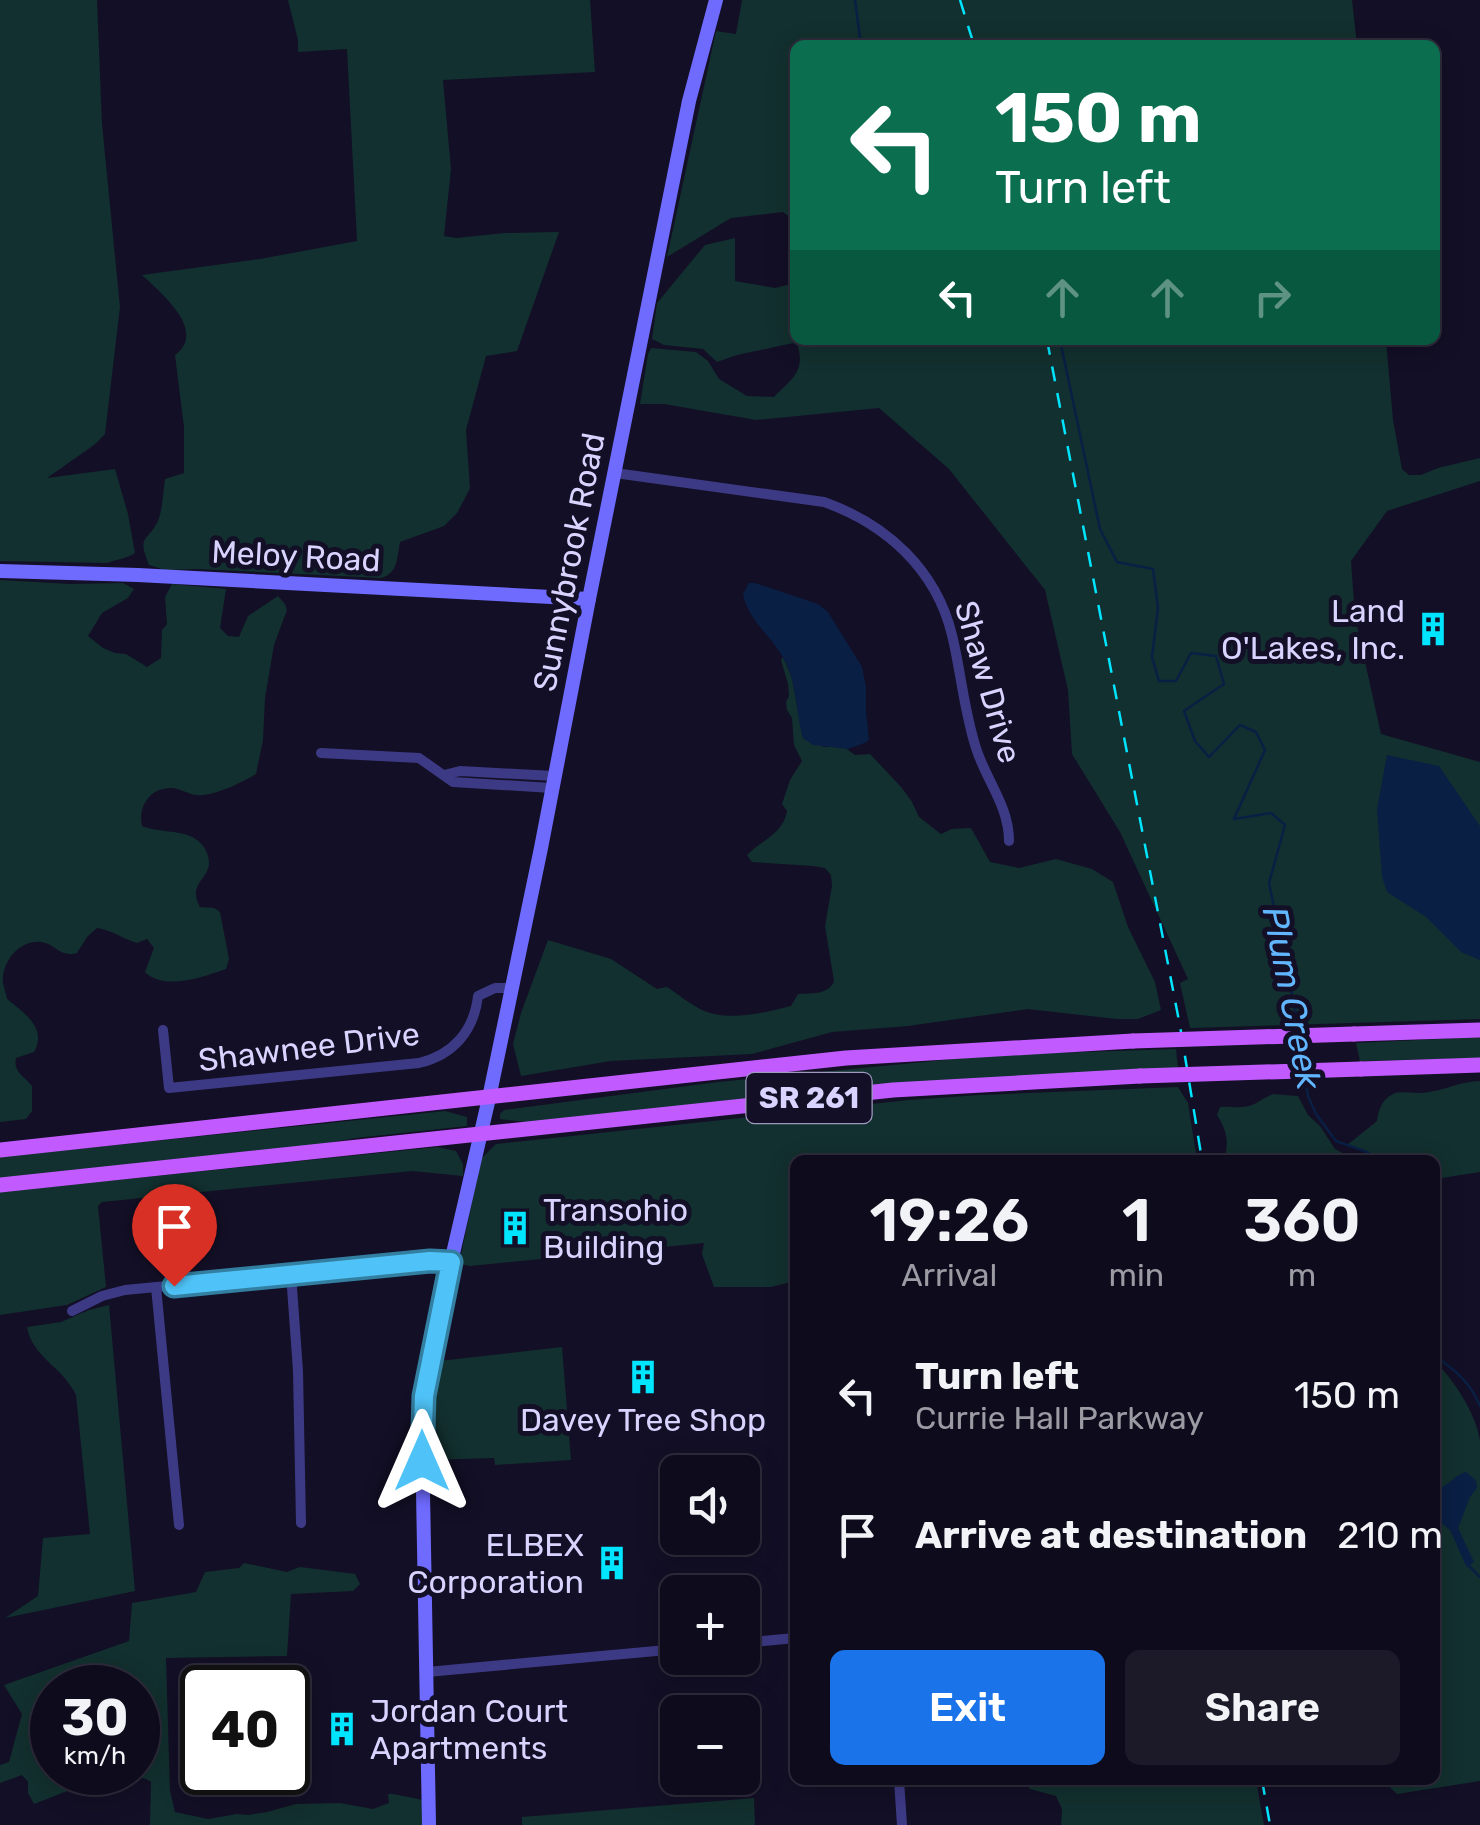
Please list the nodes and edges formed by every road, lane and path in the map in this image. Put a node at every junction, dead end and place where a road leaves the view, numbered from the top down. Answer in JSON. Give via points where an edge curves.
{"nodes":[{"id":1,"x":716,"y":0,"type":"edge"},
{"id":2,"x":615,"y":473,"type":"junction"},
{"id":3,"x":0,"y":570,"type":"edge"},
{"id":4,"x":588,"y":599,"type":"junction"},
{"id":5,"x":321,"y":753,"type":"dead end"},
{"id":6,"x":553,"y":782,"type":"junction"},
{"id":7,"x":1009,"y":841,"type":"dead end"},
{"id":8,"x":512,"y":988,"type":"junction"},
{"id":9,"x":163,"y":1030,"type":"dead end"},
{"id":10,"x":1480,"y":1030,"type":"edge"},
{"id":11,"x":1480,"y":1065,"type":"edge"},
{"id":12,"x":489,"y":1098,"type":"junction"},
{"id":13,"x":480,"y":1136,"type":"junction"},
{"id":14,"x":0,"y":1150,"type":"edge"},
{"id":15,"x":0,"y":1185,"type":"edge"},
{"id":16,"x":451,"y":1262,"type":"junction"},
{"id":17,"x":290,"y":1274,"type":"junction"},
{"id":18,"x":156,"y":1288,"type":"junction"},
{"id":19,"x":72,"y":1311,"type":"dead end"},
{"id":20,"x":301,"y":1523,"type":"dead end"},
{"id":21,"x":179,"y":1525,"type":"dead end"},
{"id":22,"x":790,"y":1638,"type":"edge"},
{"id":23,"x":760,"y":1641,"type":"edge"},
{"id":24,"x":660,"y":1651,"type":"edge"},
{"id":25,"x":427,"y":1672,"type":"junction"},
{"id":26,"x":899,"y":1785,"type":"edge"},
{"id":27,"x":430,"y":1825,"type":"edge"},
{"id":28,"x":902,"y":1825,"type":"edge"}],
"edges":[{"from":1,"to":2,"type":"street","name":"Sunnybrook Road","via":[[689,101]]},
{"from":2,"to":4,"type":"street","name":"Sunnybrook Road"},
{"from":2,"to":7,"type":"street","name":"Shaw Drive","via":[[824,502],[898,544],[944,608],[974,740],[1006,814]]},
{"from":3,"to":4,"type":"street","name":"Meloy Road"},
{"from":4,"to":6,"type":"street","name":"Sunnybrook Road"},
{"from":5,"to":6,"type":"street","via":[[419,758],[444,775],[460,771]]},
{"from":6,"to":8,"type":"street","name":"Sunnybrook Road"},
{"from":8,"to":9,"type":"street","name":"Shawnee Drive","via":[[478,996],[467,1030],[432,1060],[169,1088]]},
{"from":8,"to":12,"type":"street","name":"Sunnybrook Road"},
{"from":10,"to":12,"type":"main road","number":"SR 261","bridge":true,"via":[[846,1058]]},
{"from":11,"to":13,"type":"main road","number":"SR 261","bridge":true,"via":[[893,1090]]},
{"from":12,"to":13,"type":"street","name":"Sunnybrook Road"},
{"from":12,"to":14,"type":"main road","number":"SR 261"},
{"from":13,"to":15,"type":"main road","number":"SR 261"},
{"from":13,"to":16,"type":"street","name":"Sunnybrook Road"},
{"from":16,"to":17,"type":"street"},
{"from":16,"to":25,"type":"street","name":"Sunnybrook Road","via":[[422,1413]]},
{"from":17,"to":18,"type":"street"},
{"from":17,"to":20,"type":"street"},
{"from":18,"to":19,"type":"street","via":[[110,1293]]},
{"from":18,"to":21,"type":"street"},
{"from":22,"to":23,"type":"street"},
{"from":24,"to":25,"type":"street"},
{"from":25,"to":27,"type":"street","name":"Sunnybrook Road"},
{"from":26,"to":28,"type":"street"}]}
